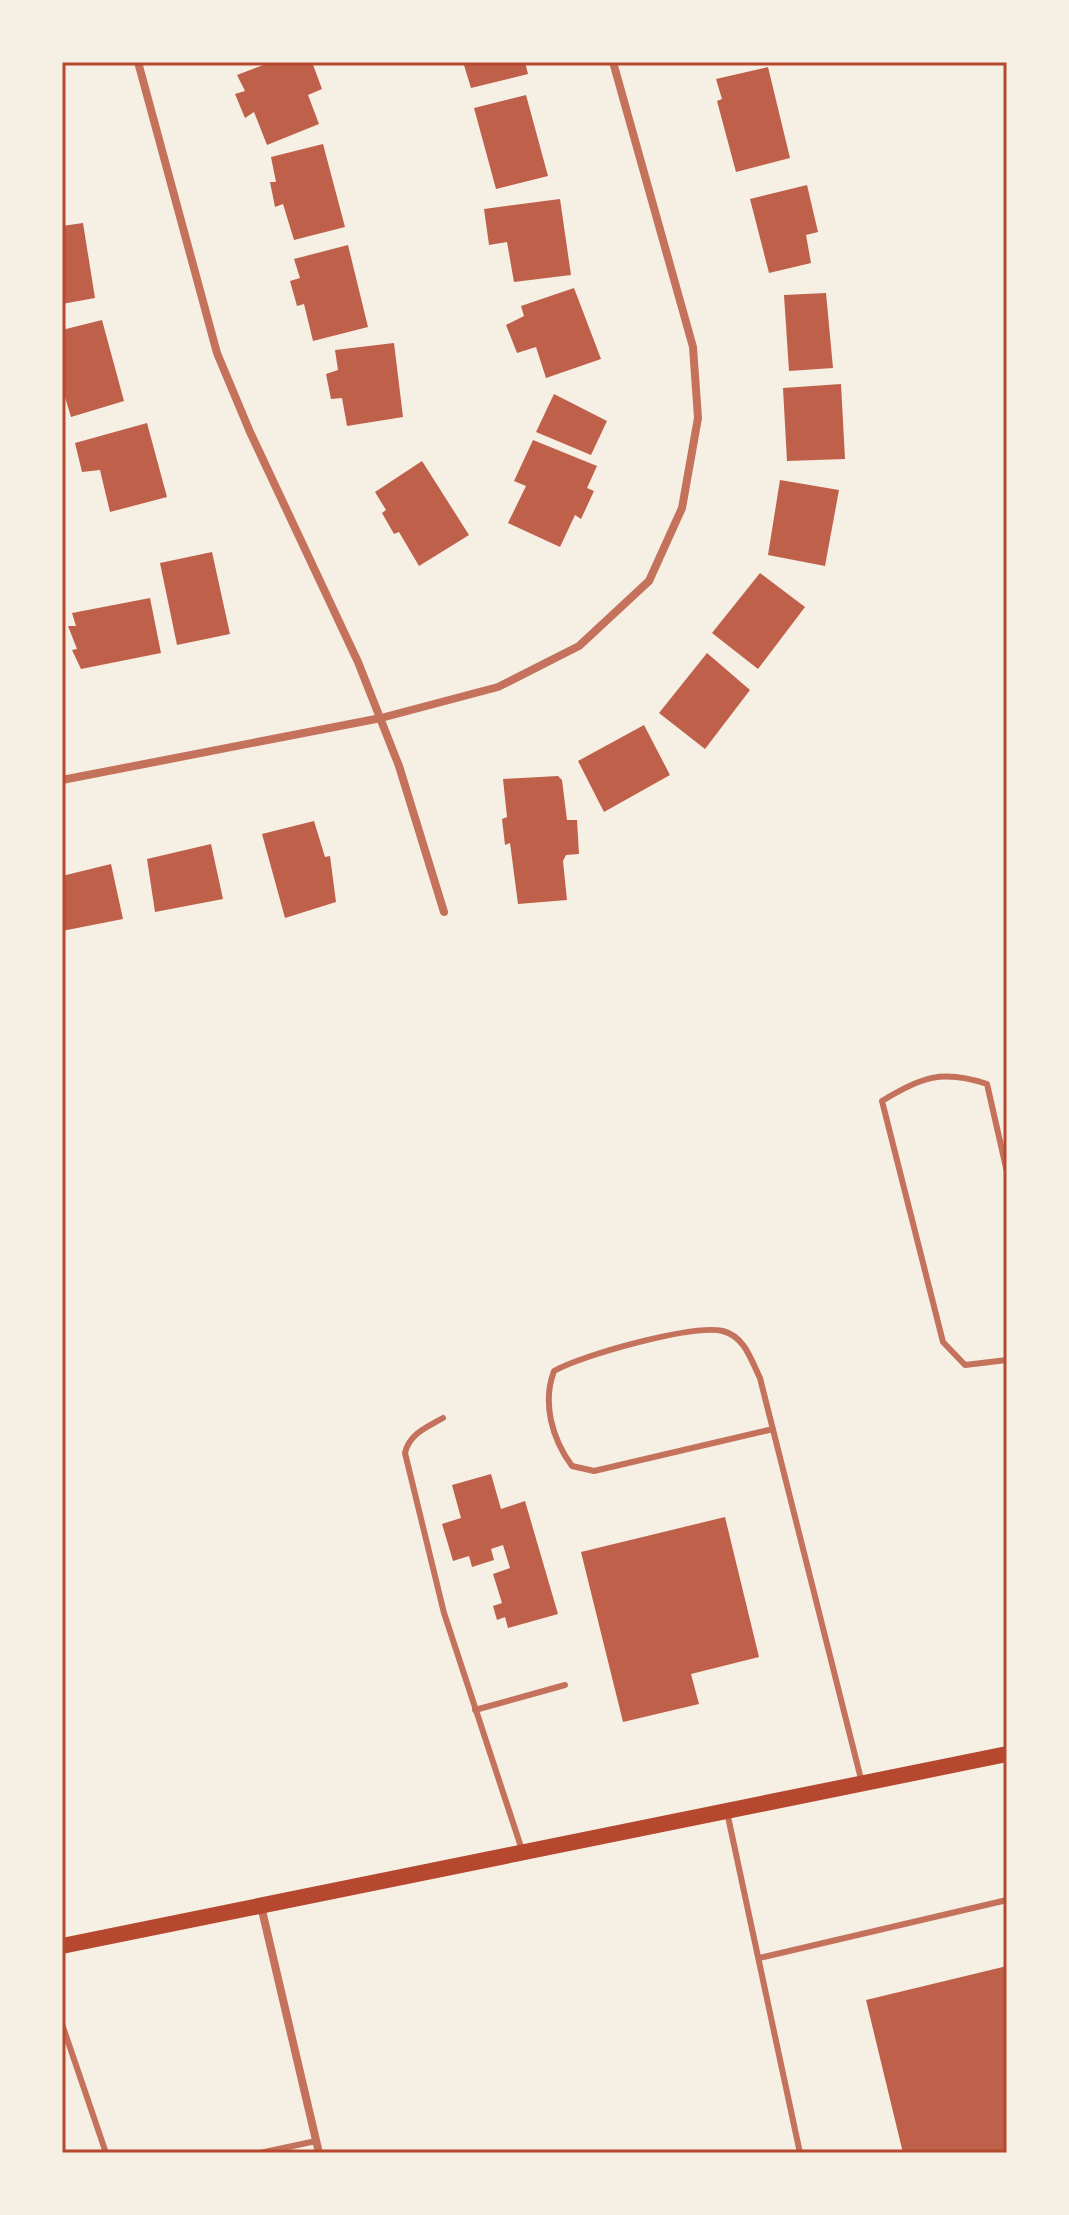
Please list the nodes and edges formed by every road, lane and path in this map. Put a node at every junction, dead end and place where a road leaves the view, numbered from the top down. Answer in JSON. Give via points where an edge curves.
{"nodes":[{"id":1,"x":138,"y":62,"type":"edge"},
{"id":2,"x":613,"y":62,"type":"edge"},
{"id":3,"x":381,"y":718,"type":"junction"},
{"id":4,"x":62,"y":780,"type":"edge"},
{"id":5,"x":444,"y":912,"type":"dead end"},
{"id":6,"x":1007,"y":1172,"type":"edge"},
{"id":7,"x":1007,"y":1360,"type":"edge"},
{"id":8,"x":443,"y":1418,"type":"dead end"},
{"id":9,"x":773,"y":1429,"type":"junction"},
{"id":10,"x":565,"y":1685,"type":"dead end"},
{"id":11,"x":475,"y":1710,"type":"junction"},
{"id":12,"x":1007,"y":1754,"type":"edge"},
{"id":13,"x":862,"y":1783,"type":"junction"},
{"id":14,"x":727,"y":1811,"type":"junction"},
{"id":15,"x":523,"y":1853,"type":"junction"},
{"id":16,"x":1007,"y":1900,"type":"edge"},
{"id":17,"x":261,"y":1906,"type":"junction"},
{"id":18,"x":62,"y":1946,"type":"edge"},
{"id":19,"x":759,"y":1958,"type":"junction"},
{"id":20,"x":62,"y":2024,"type":"edge"},
{"id":21,"x":316,"y":2141,"type":"junction"},
{"id":22,"x":106,"y":2153,"type":"edge"},
{"id":23,"x":260,"y":2153,"type":"edge"},
{"id":24,"x":319,"y":2153,"type":"edge"},
{"id":25,"x":800,"y":2153,"type":"edge"}],
"edges":[{"from":1,"to":3,"type":"street","via":[[217,353]]},
{"from":2,"to":3,"type":"street","via":[[693,347],[698,418],[682,508],[649,581],[579,646],[498,687]]},
{"from":3,"to":4,"type":"street"},
{"from":3,"to":5,"type":"street"},
{"from":6,"to":7,"type":"lane","via":[[987,1084],[960,1075],[918,1079],[882,1101],[943,1342],[965,1365]]},
{"from":8,"to":11,"type":"lane","via":[[420,1430],[405,1453],[421,1533]]},
{"from":9,"to":9,"type":"lane","via":[[760,1378],[744,1344],[724,1332],[698,1331],[575,1359],[554,1371],[546,1393],[558,1448],[572,1466],[594,1471]]},
{"from":9,"to":13,"type":"lane"},
{"from":10,"to":11,"type":"lane"},
{"from":11,"to":15,"type":"lane"},
{"from":12,"to":13,"type":"main road"},
{"from":13,"to":14,"type":"main road"},
{"from":14,"to":15,"type":"main road"},
{"from":14,"to":19,"type":"lane"},
{"from":15,"to":17,"type":"main road"},
{"from":16,"to":19,"type":"lane"},
{"from":17,"to":18,"type":"main road"},
{"from":17,"to":21,"type":"street"},
{"from":19,"to":25,"type":"lane"},
{"from":20,"to":22,"type":"lane"},
{"from":21,"to":23,"type":"lane"},
{"from":21,"to":24,"type":"street"}]}
